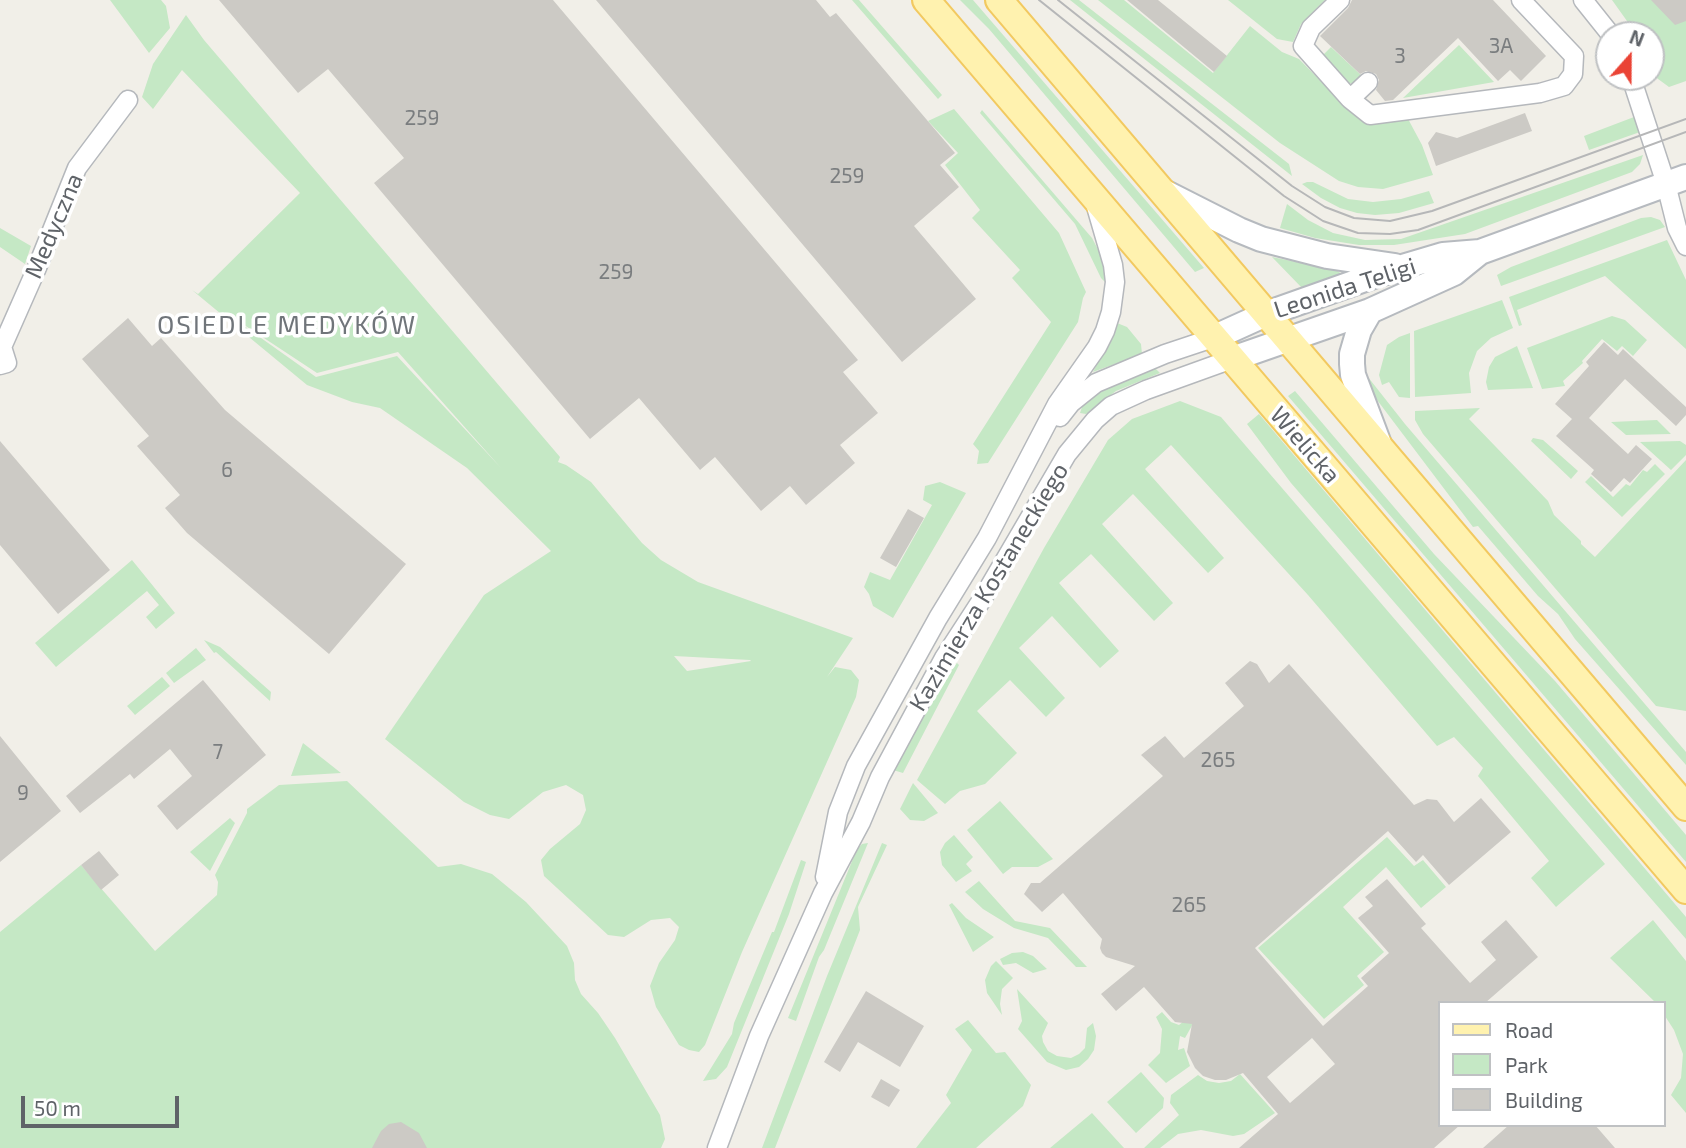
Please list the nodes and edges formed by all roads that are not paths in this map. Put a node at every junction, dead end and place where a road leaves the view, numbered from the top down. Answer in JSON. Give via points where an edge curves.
{"nodes":[{"id":1,"x":926,"y":0,"type":"edge"},
{"id":2,"x":999,"y":0,"type":"edge"},
{"id":3,"x":1340,"y":0,"type":"edge"},
{"id":4,"x":1521,"y":0,"type":"edge"},
{"id":5,"x":1583,"y":0,"type":"edge"},
{"id":6,"x":1600,"y":21,"type":"edge"},
{"id":7,"x":1368,"y":82,"type":"dead end"},
{"id":8,"x":1637,"y":91,"type":"edge"},
{"id":9,"x":1350,"y":99,"type":"junction"},
{"id":10,"x":128,"y":100,"type":"dead end"},
{"id":11,"x":1676,"y":180,"type":"edge"},
{"id":12,"x":1162,"y":191,"type":"junction"},
{"id":13,"x":1093,"y":196,"type":"junction"},
{"id":14,"x":1686,"y":246,"type":"edge"},
{"id":15,"x":1480,"y":252,"type":"junction"},
{"id":16,"x":1406,"y":267,"type":"junction"},
{"id":17,"x":1370,"y":311,"type":"junction"},
{"id":18,"x":1266,"y":314,"type":"junction"},
{"id":19,"x":1213,"y":338,"type":"junction"},
{"id":20,"x":1289,"y":341,"type":"junction"},
{"id":21,"x":1232,"y":359,"type":"junction"},
{"id":22,"x":4,"y":364,"type":"edge"},
{"id":23,"x":1381,"y":448,"type":"junction"},
{"id":24,"x":1034,"y":450,"type":"junction"},
{"id":25,"x":1686,"y":807,"type":"edge"},
{"id":26,"x":1686,"y":890,"type":"edge"},
{"id":27,"x":822,"y":892,"type":"junction"},
{"id":28,"x":717,"y":1148,"type":"edge"}],
"edges":[{"from":1,"to":13,"type":"main road","name":"Wielicka"},
{"from":2,"to":12,"type":"main road"},
{"from":3,"to":9,"type":"street","via":[[1311,28],[1303,46]]},
{"from":4,"to":9,"type":"street","via":[[1574,56],[1573,74],[1564,86],[1541,93],[1370,115]]},
{"from":5,"to":6,"type":"street"},
{"from":7,"to":9,"type":"street"},
{"from":8,"to":11,"type":"street"},
{"from":10,"to":22,"type":"street","name":"Medyczna","via":[[77,168],[2,347]]},
{"from":11,"to":14,"type":"street","via":[[1677,228]]},
{"from":11,"to":15,"type":"street","name":"Leonida Teligi"},
{"from":12,"to":16,"type":"street","via":[[1261,239],[1347,260]]},
{"from":12,"to":18,"type":"main road"},
{"from":13,"to":19,"type":"main road","name":"Wielicka"},
{"from":13,"to":24,"type":"street","name":"Kazimierza Kostaneckiego","via":[[1113,265],[1111,312],[1097,347],[1057,404]]},
{"from":15,"to":16,"type":"street","name":"Leonida Teligi"},
{"from":15,"to":17,"type":"street","name":"Leonida Teligi","via":[[1454,273]]},
{"from":16,"to":18,"type":"street","name":"Leonida Teligi"},
{"from":17,"to":20,"type":"street","name":"Leonida Teligi"},
{"from":17,"to":23,"type":"street","via":[[1359,330],[1352,365]]},
{"from":18,"to":19,"type":"street","name":"Leonida Teligi"},
{"from":18,"to":20,"type":"main road"},
{"from":19,"to":21,"type":"main road","name":"Wielicka"},
{"from":19,"to":24,"type":"street","name":"Kazimierza Kostaneckiego","via":[[1096,383],[1071,403]]},
{"from":20,"to":21,"type":"street","name":"Leonida Teligi"},
{"from":20,"to":23,"type":"main road"},
{"from":21,"to":26,"type":"main road","name":"Wielicka"},
{"from":21,"to":27,"type":"street","name":"Kazimierza Kostaneckiego","via":[[1111,406],[1081,435],[944,658]]},
{"from":23,"to":25,"type":"main road"},
{"from":24,"to":27,"type":"street","name":"Kazimierza Kostaneckiego","via":[[856,765],[838,812]]},
{"from":27,"to":28,"type":"street","name":"Kazimierza Kostaneckiego","via":[[759,1036]]}]}
